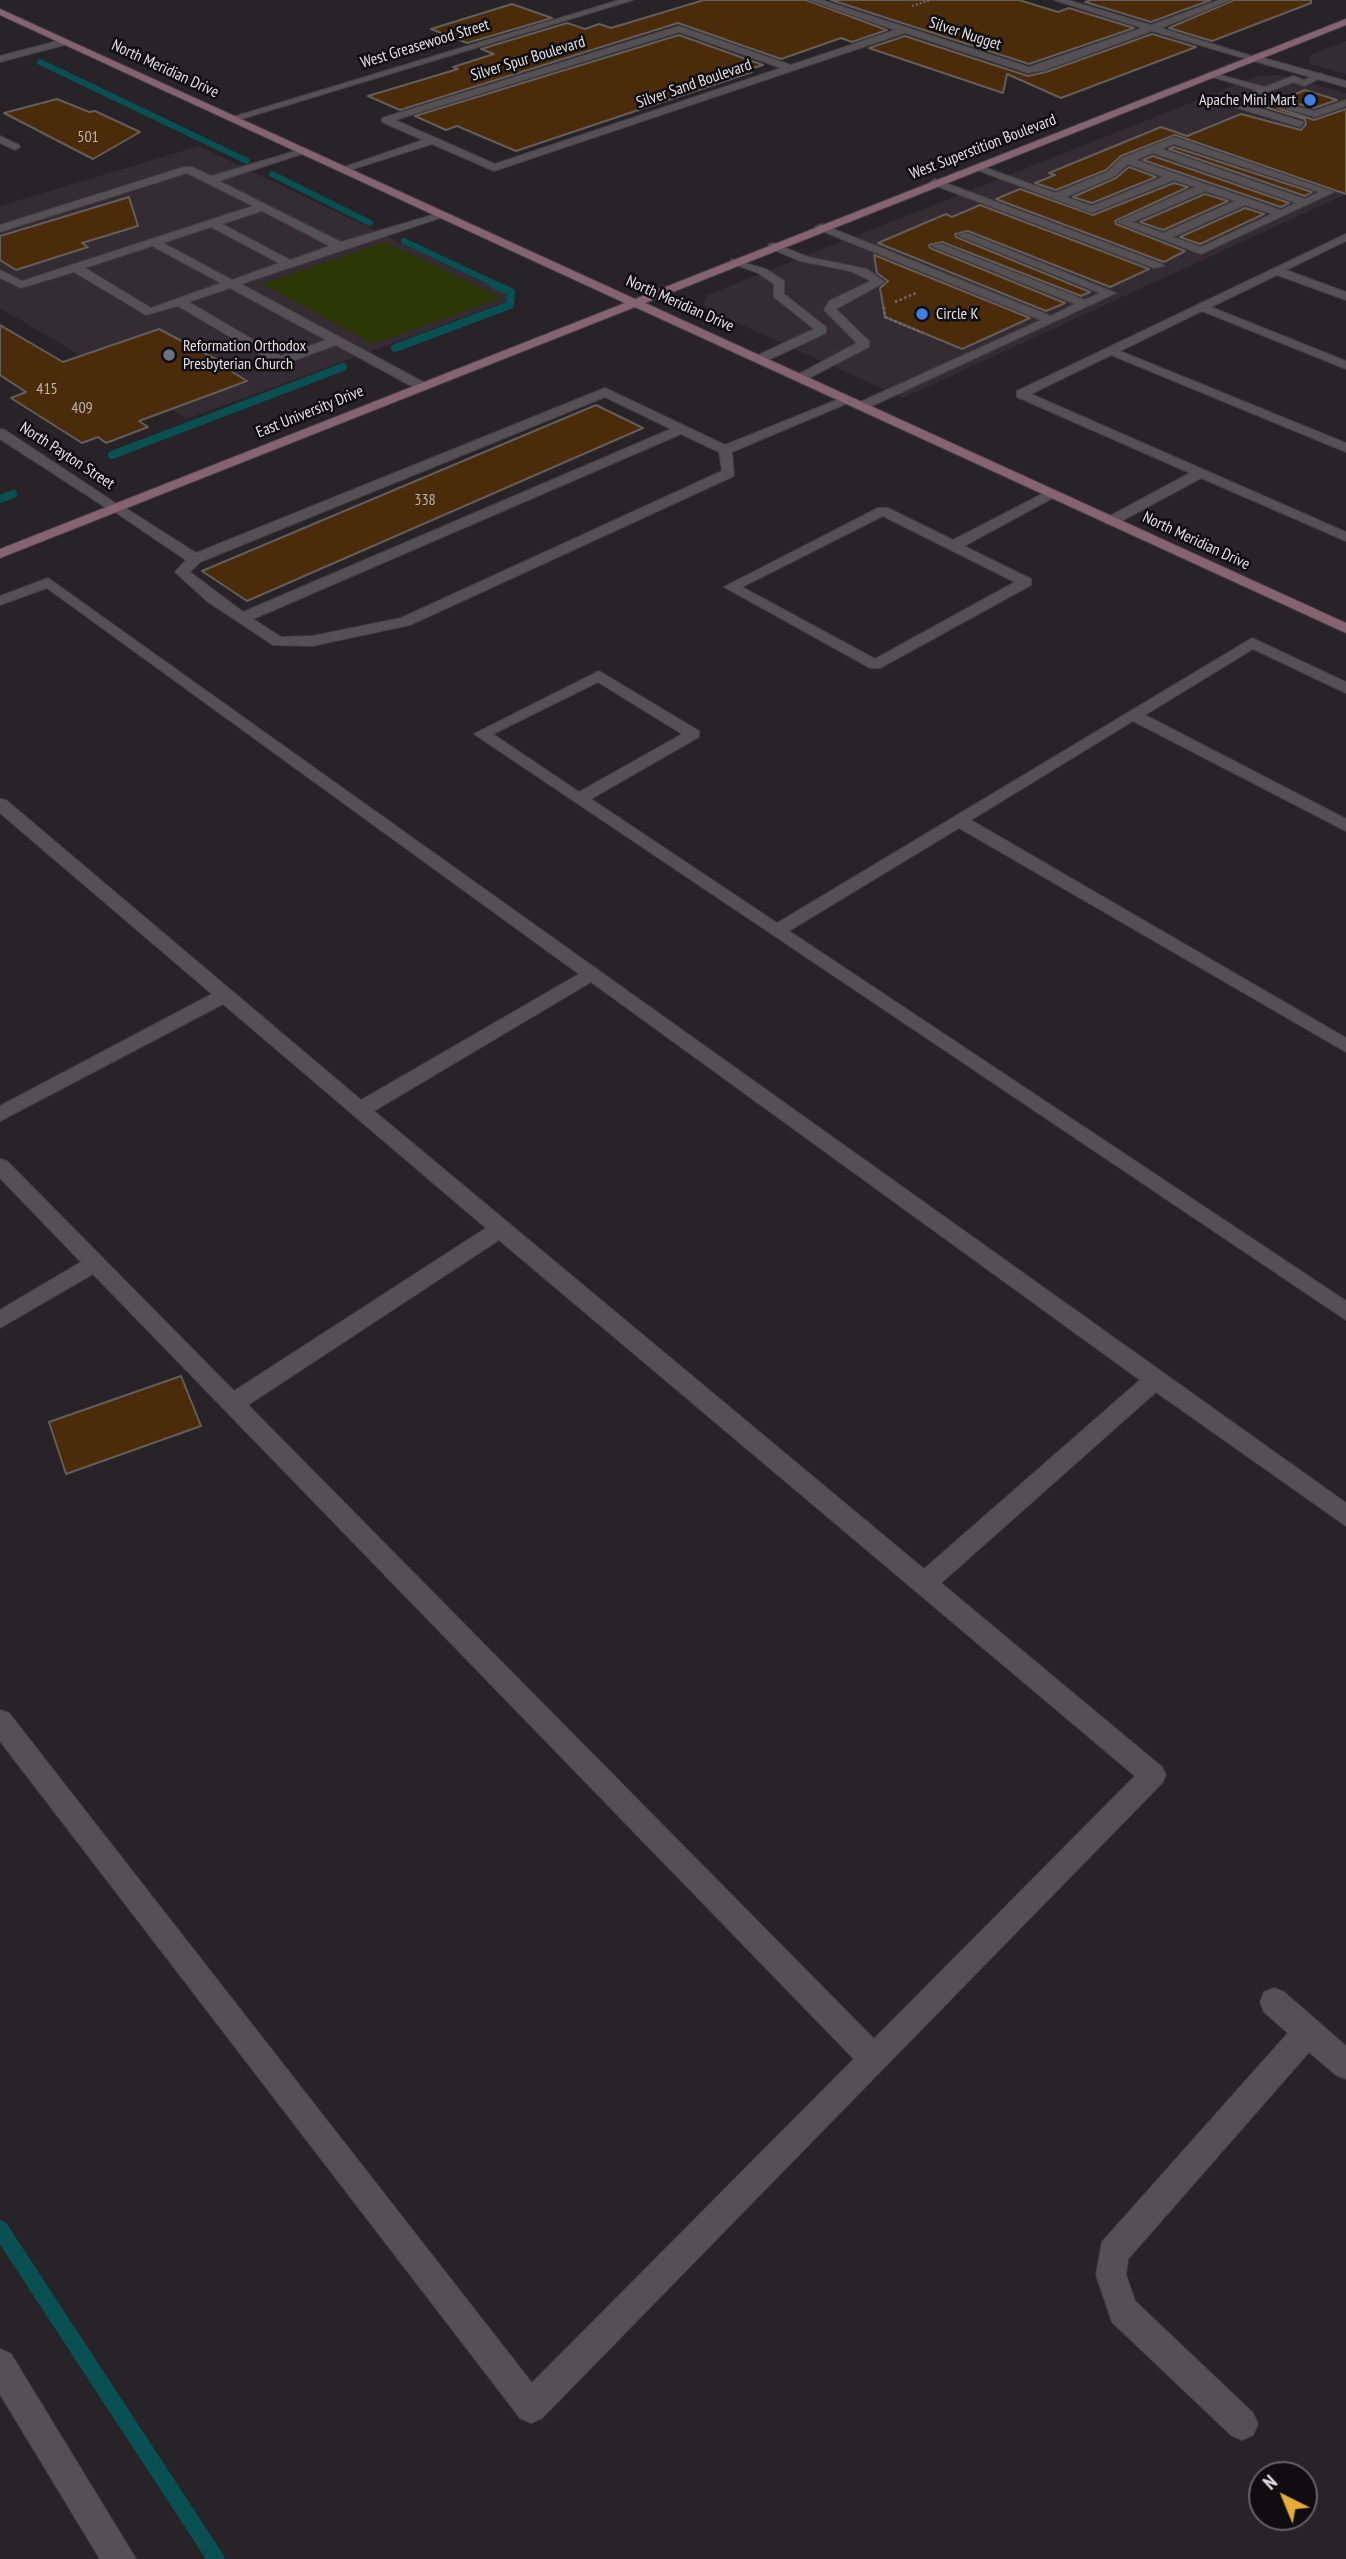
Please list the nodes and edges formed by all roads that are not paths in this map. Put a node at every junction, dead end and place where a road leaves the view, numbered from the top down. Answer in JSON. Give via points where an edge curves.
{"nodes":[{"id":1,"x":629,"y":0,"type":"edge"},
{"id":2,"x":813,"y":0,"type":"edge"},
{"id":3,"x":1058,"y":0,"type":"edge"},
{"id":4,"x":1227,"y":0,"type":"edge"},
{"id":5,"x":0,"y":12,"type":"edge"},
{"id":6,"x":1346,"y":22,"type":"edge"},
{"id":7,"x":1151,"y":28,"type":"junction"},
{"id":8,"x":904,"y":30,"type":"junction"},
{"id":9,"x":65,"y":41,"type":"junction"},
{"id":10,"x":1253,"y":58,"type":"junction"},
{"id":11,"x":0,"y":59,"type":"edge"},
{"id":12,"x":790,"y":68,"type":"junction"},
{"id":13,"x":1212,"y":74,"type":"junction"},
{"id":14,"x":1320,"y":76,"type":"junction"},
{"id":15,"x":1346,"y":84,"type":"edge"},
{"id":16,"x":1265,"y":90,"type":"junction"},
{"id":17,"x":1250,"y":96,"type":"junction"},
{"id":18,"x":1273,"y":103,"type":"dead end"},
{"id":19,"x":1346,"y":103,"type":"edge"},
{"id":20,"x":1285,"y":107,"type":"dead end"},
{"id":21,"x":231,"y":119,"type":"junction"},
{"id":22,"x":1300,"y":124,"type":"dead end"},
{"id":23,"x":0,"y":139,"type":"edge"},
{"id":24,"x":432,"y":141,"type":"junction"},
{"id":25,"x":1152,"y":149,"type":"junction"},
{"id":26,"x":0,"y":151,"type":"edge"},
{"id":27,"x":303,"y":152,"type":"junction"},
{"id":28,"x":1126,"y":160,"type":"junction"},
{"id":29,"x":974,"y":167,"type":"junction"},
{"id":30,"x":342,"y":170,"type":"junction"},
{"id":31,"x":1174,"y":176,"type":"junction"},
{"id":32,"x":210,"y":180,"type":"junction"},
{"id":33,"x":935,"y":182,"type":"junction"},
{"id":34,"x":1205,"y":187,"type":"junction"},
{"id":35,"x":1056,"y":197,"type":"junction"},
{"id":36,"x":1245,"y":201,"type":"junction"},
{"id":37,"x":1307,"y":203,"type":"junction"},
{"id":38,"x":262,"y":207,"type":"junction"},
{"id":39,"x":1282,"y":214,"type":"junction"},
{"id":40,"x":443,"y":215,"type":"junction"},
{"id":41,"x":212,"y":223,"type":"junction"},
{"id":42,"x":821,"y":227,"type":"junction"},
{"id":43,"x":978,"y":228,"type":"dead end"},
{"id":44,"x":0,"y":229,"type":"edge"},
{"id":45,"x":963,"y":235,"type":"junction"},
{"id":46,"x":1164,"y":237,"type":"junction"},
{"id":47,"x":1346,"y":237,"type":"edge"},
{"id":48,"x":152,"y":242,"type":"junction"},
{"id":49,"x":340,"y":246,"type":"junction"},
{"id":50,"x":773,"y":246,"type":"junction"},
{"id":51,"x":937,"y":246,"type":"junction"},
{"id":52,"x":903,"y":260,"type":"junction"},
{"id":53,"x":735,"y":261,"type":"junction"},
{"id":54,"x":289,"y":264,"type":"junction"},
{"id":55,"x":1158,"y":266,"type":"dead end"},
{"id":56,"x":76,"y":268,"type":"junction"},
{"id":57,"x":1277,"y":271,"type":"junction"},
{"id":58,"x":0,"y":273,"type":"edge"},
{"id":59,"x":230,"y":285,"type":"junction"},
{"id":60,"x":1346,"y":296,"type":"edge"},
{"id":61,"x":180,"y":302,"type":"junction"},
{"id":62,"x":633,"y":302,"type":"junction"},
{"id":63,"x":1085,"y":304,"type":"junction"},
{"id":64,"x":1202,"y":307,"type":"junction"},
{"id":65,"x":1051,"y":320,"type":"junction"},
{"id":66,"x":335,"y":341,"type":"junction"},
{"id":67,"x":1108,"y":350,"type":"junction"},
{"id":68,"x":760,"y":359,"type":"junction"},
{"id":69,"x":1346,"y":365,"type":"edge"},
{"id":70,"x":801,"y":378,"type":"junction"},
{"id":71,"x":421,"y":386,"type":"junction"},
{"id":72,"x":849,"y":400,"type":"junction"},
{"id":73,"x":863,"y":406,"type":"junction"},
{"id":74,"x":681,"y":429,"type":"junction"},
{"id":75,"x":0,"y":433,"type":"edge"},
{"id":76,"x":1346,"y":448,"type":"edge"},
{"id":77,"x":726,"y":450,"type":"junction"},
{"id":78,"x":1200,"y":473,"type":"junction"},
{"id":79,"x":1053,"y":494,"type":"junction"},
{"id":80,"x":116,"y":508,"type":"junction"},
{"id":81,"x":1111,"y":521,"type":"junction"},
{"id":82,"x":1346,"y":537,"type":"edge"},
{"id":83,"x":953,"y":546,"type":"junction"},
{"id":84,"x":0,"y":554,"type":"edge"},
{"id":85,"x":195,"y":559,"type":"junction"},
{"id":86,"x":0,"y":601,"type":"edge"},
{"id":87,"x":242,"y":618,"type":"junction"},
{"id":88,"x":1346,"y":629,"type":"edge"},
{"id":89,"x":1346,"y":688,"type":"edge"},
{"id":90,"x":1133,"y":715,"type":"junction"},
{"id":91,"x":579,"y":799,"type":"junction"},
{"id":92,"x":0,"y":804,"type":"edge"},
{"id":93,"x":958,"y":820,"type":"junction"},
{"id":94,"x":1346,"y":825,"type":"edge"},
{"id":95,"x":776,"y":931,"type":"junction"},
{"id":96,"x":592,"y":974,"type":"junction"},
{"id":97,"x":225,"y":995,"type":"junction"},
{"id":98,"x":1346,"y":1046,"type":"edge"},
{"id":99,"x":360,"y":1110,"type":"junction"},
{"id":100,"x":0,"y":1114,"type":"edge"},
{"id":101,"x":0,"y":1166,"type":"edge"},
{"id":102,"x":500,"y":1229,"type":"junction"},
{"id":103,"x":95,"y":1263,"type":"junction"},
{"id":104,"x":1346,"y":1312,"type":"edge"},
{"id":105,"x":0,"y":1320,"type":"edge"},
{"id":106,"x":1157,"y":1378,"type":"junction"},
{"id":107,"x":233,"y":1403,"type":"junction"},
{"id":108,"x":1346,"y":1516,"type":"edge"},
{"id":109,"x":925,"y":1583,"type":"junction"},
{"id":110,"x":0,"y":1721,"type":"edge"},
{"id":111,"x":1274,"y":2002,"type":"dead end"},
{"id":112,"x":1308,"y":2032,"type":"junction"},
{"id":113,"x":872,"y":2057,"type":"junction"},
{"id":114,"x":1346,"y":2065,"type":"edge"},
{"id":115,"x":0,"y":2365,"type":"edge"},
{"id":116,"x":1242,"y":2424,"type":"dead end"},
{"id":117,"x":119,"y":2559,"type":"edge"}],
"edges":[{"from":1,"to":21,"type":"street","name":"West Greasewood Street"},
{"from":2,"to":8,"type":"street","name":"Silver Nugget"},
{"from":3,"to":7,"type":"street"},
{"from":4,"to":7,"type":"street"},
{"from":5,"to":9,"type":"street","name":"North Meridian Drive"},
{"from":6,"to":10,"type":"street","name":"West Superstition Boulevard"},
{"from":7,"to":8,"type":"street","name":"Silver Nugget","via":[[1028,70]]},
{"from":7,"to":10,"type":"street"},
{"from":8,"to":12,"type":"street","name":"Silver Sand Boulevard"},
{"from":9,"to":11,"type":"street"},
{"from":9,"to":21,"type":"street","name":"North Meridian Drive"},
{"from":10,"to":13,"type":"street","name":"West Superstition Boulevard"},
{"from":10,"to":14,"type":"street"},
{"from":12,"to":24,"type":"street","name":"Silver Sand Boulevard","via":[[495,168]]},
{"from":12,"to":24,"type":"street","name":"Silver Spur Boulevard","via":[[679,29],[386,120]]},
{"from":13,"to":16,"type":"street"},
{"from":13,"to":29,"type":"street","name":"West Superstition Boulevard"},
{"from":14,"to":15,"type":"street"},
{"from":14,"to":16,"type":"street","via":[[1304,83],[1293,79]]},
{"from":16,"to":17,"type":"street"},
{"from":17,"to":18,"type":"street"},
{"from":17,"to":22,"type":"street","via":[[1232,103]]},
{"from":19,"to":20,"type":"street","via":[[1315,114]]},
{"from":21,"to":27,"type":"street","name":"North Meridian Drive"},
{"from":23,"to":26,"type":"street","via":[[15,147]]},
{"from":24,"to":30,"type":"street"},
{"from":25,"to":28,"type":"street"},
{"from":25,"to":37,"type":"street"},
{"from":25,"to":37,"type":"street","via":[[1174,140],[1329,192]]},
{"from":27,"to":30,"type":"street","name":"North Meridian Drive"},
{"from":27,"to":32,"type":"street"},
{"from":28,"to":31,"type":"street"},
{"from":28,"to":35,"type":"street","via":[[1111,174]]},
{"from":29,"to":33,"type":"street","name":"West Superstition Boulevard"},
{"from":29,"to":35,"type":"street"},
{"from":30,"to":40,"type":"street","name":"North Meridian Drive"},
{"from":31,"to":34,"type":"street"},
{"from":31,"to":35,"type":"street","via":[[1092,210]]},
{"from":32,"to":38,"type":"street"},
{"from":32,"to":44,"type":"street","via":[[188,169]]},
{"from":33,"to":42,"type":"street","name":"West Superstition Boulevard"},
{"from":33,"to":55,"type":"street"},
{"from":34,"to":36,"type":"street"},
{"from":34,"to":46,"type":"street","via":[[1123,222]]},
{"from":36,"to":39,"type":"street"},
{"from":36,"to":46,"type":"street"},
{"from":37,"to":39,"type":"street"},
{"from":38,"to":41,"type":"street"},
{"from":38,"to":49,"type":"street"},
{"from":39,"to":46,"type":"street","via":[[1202,251]]},
{"from":40,"to":49,"type":"street"},
{"from":40,"to":62,"type":"street","name":"North Meridian Drive"},
{"from":41,"to":48,"type":"street"},
{"from":41,"to":54,"type":"street"},
{"from":42,"to":50,"type":"street","name":"West Superstition Boulevard"},
{"from":42,"to":52,"type":"street"},
{"from":43,"to":45,"type":"street"},
{"from":45,"to":51,"type":"street"},
{"from":45,"to":63,"type":"street","via":[[1110,293]]},
{"from":47,"to":57,"type":"street"},
{"from":48,"to":56,"type":"street"},
{"from":48,"to":59,"type":"street"},
{"from":49,"to":54,"type":"street"},
{"from":50,"to":53,"type":"street","name":"West Superstition Boulevard"},
{"from":50,"to":70,"type":"street","via":[[879,282],[833,303],[830,310],[865,344]]},
{"from":51,"to":52,"type":"street"},
{"from":51,"to":63,"type":"street"},
{"from":52,"to":65,"type":"street"},
{"from":53,"to":62,"type":"street","name":"West Superstition Boulevard"},
{"from":53,"to":68,"type":"street","via":[[780,283],[778,295],[822,330]]},
{"from":54,"to":59,"type":"street"},
{"from":56,"to":58,"type":"street","via":[[21,285]]},
{"from":56,"to":61,"type":"street","via":[[150,312]]},
{"from":57,"to":60,"type":"street"},
{"from":57,"to":64,"type":"street"},
{"from":59,"to":61,"type":"street"},
{"from":59,"to":66,"type":"street"},
{"from":61,"to":66,"type":"street","via":[[280,361]]},
{"from":62,"to":68,"type":"street","name":"North Meridian Drive"},
{"from":62,"to":71,"type":"street","name":"East University Drive"},
{"from":63,"to":65,"type":"street"},
{"from":64,"to":67,"type":"street"},
{"from":64,"to":69,"type":"street"},
{"from":65,"to":73,"type":"street"},
{"from":66,"to":71,"type":"street"},
{"from":67,"to":76,"type":"street"},
{"from":67,"to":78,"type":"street","via":[[1021,394]]},
{"from":68,"to":70,"type":"street","name":"North Meridian Drive"},
{"from":70,"to":72,"type":"street","name":"North Meridian Drive"},
{"from":71,"to":80,"type":"street","name":"East University Drive"},
{"from":72,"to":73,"type":"street","name":"North Meridian Drive"},
{"from":72,"to":77,"type":"street"},
{"from":73,"to":79,"type":"street","name":"North Meridian Drive"},
{"from":74,"to":77,"type":"street"},
{"from":74,"to":85,"type":"street","via":[[605,391]]},
{"from":74,"to":87,"type":"street"},
{"from":75,"to":80,"type":"street","name":"North Payton Street"},
{"from":77,"to":87,"type":"street","via":[[729,473],[405,622],[312,641],[278,642]]},
{"from":78,"to":81,"type":"street"},
{"from":78,"to":82,"type":"street"},
{"from":79,"to":81,"type":"street","name":"North Meridian Drive"},
{"from":79,"to":83,"type":"street"},
{"from":80,"to":84,"type":"street","name":"East University Drive"},
{"from":80,"to":85,"type":"street","name":"North Payton Street"},
{"from":81,"to":88,"type":"street","name":"North Meridian Drive"},
{"from":83,"to":83,"type":"street","via":[[883,511],[731,587],[875,665],[1026,582]]},
{"from":85,"to":87,"type":"street","via":[[182,572]]},
{"from":86,"to":96,"type":"street","via":[[48,582]]},
{"from":89,"to":90,"type":"street","via":[[1252,643]]},
{"from":90,"to":93,"type":"street"},
{"from":90,"to":94,"type":"street"},
{"from":91,"to":91,"type":"street","via":[[590,793],[693,734],[599,676],[482,734]]},
{"from":91,"to":95,"type":"street"},
{"from":92,"to":97,"type":"street"},
{"from":93,"to":95,"type":"street"},
{"from":93,"to":98,"type":"street"},
{"from":95,"to":104,"type":"street"},
{"from":96,"to":99,"type":"street"},
{"from":96,"to":106,"type":"street"},
{"from":97,"to":99,"type":"street"},
{"from":97,"to":100,"type":"street"},
{"from":99,"to":102,"type":"street"},
{"from":101,"to":103,"type":"street"},
{"from":102,"to":107,"type":"street"},
{"from":102,"to":109,"type":"street"},
{"from":103,"to":105,"type":"street"},
{"from":103,"to":107,"type":"street"},
{"from":106,"to":108,"type":"street"},
{"from":106,"to":109,"type":"street"},
{"from":107,"to":113,"type":"street"},
{"from":109,"to":113,"type":"street","via":[[1153,1775]]},
{"from":110,"to":113,"type":"street","via":[[531,2407]]},
{"from":111,"to":112,"type":"street"},
{"from":112,"to":114,"type":"street"},
{"from":112,"to":116,"type":"street","via":[[1112,2253],[1111,2275],[1123,2311]]},
{"from":115,"to":117,"type":"street"}]}
